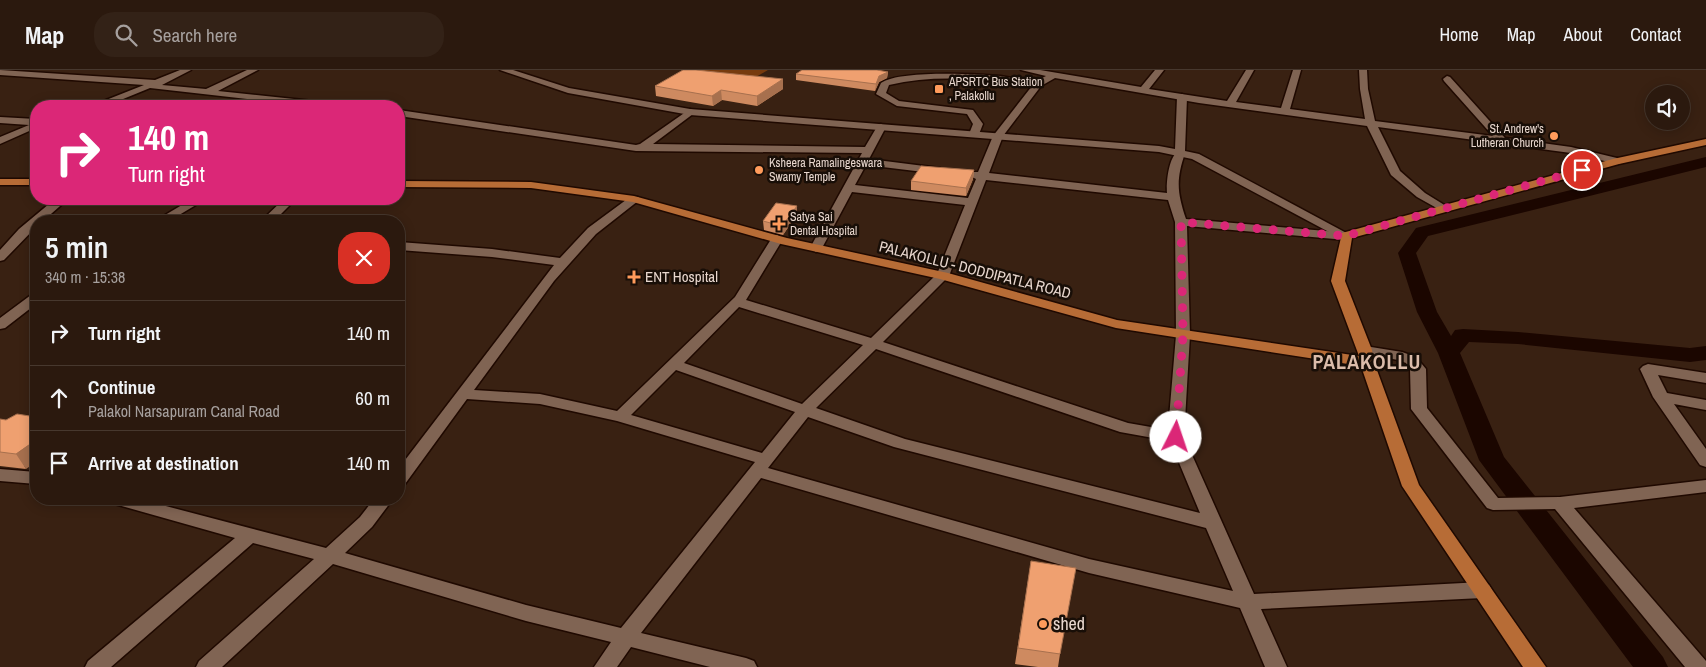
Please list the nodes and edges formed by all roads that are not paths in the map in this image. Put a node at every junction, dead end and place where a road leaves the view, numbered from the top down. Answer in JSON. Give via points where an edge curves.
{"nodes":[{"id":1,"x":187,"y":70,"type":"edge"},
{"id":2,"x":254,"y":70,"type":"edge"},
{"id":3,"x":504,"y":70,"type":"edge"},
{"id":4,"x":1025,"y":70,"type":"edge"},
{"id":5,"x":1160,"y":70,"type":"edge"},
{"id":6,"x":1250,"y":70,"type":"edge"},
{"id":7,"x":1297,"y":70,"type":"edge"},
{"id":8,"x":1363,"y":70,"type":"edge"},
{"id":9,"x":6,"y":73,"type":"edge"},
{"id":10,"x":1054,"y":76,"type":"junction"},
{"id":11,"x":1447,"y":79,"type":"dead end"},
{"id":12,"x":1038,"y":84,"type":"junction"},
{"id":13,"x":155,"y":85,"type":"junction"},
{"id":14,"x":1142,"y":90,"type":"junction"},
{"id":15,"x":208,"y":92,"type":"junction"},
{"id":16,"x":1182,"y":97,"type":"junction"},
{"id":17,"x":115,"y":100,"type":"edge"},
{"id":18,"x":279,"y":100,"type":"edge"},
{"id":19,"x":1230,"y":104,"type":"junction"},
{"id":20,"x":690,"y":112,"type":"junction"},
{"id":21,"x":1284,"y":112,"type":"junction"},
{"id":22,"x":405,"y":114,"type":"edge"},
{"id":23,"x":0,"y":120,"type":"edge"},
{"id":24,"x":30,"y":123,"type":"edge"},
{"id":25,"x":1371,"y":123,"type":"junction"},
{"id":26,"x":30,"y":127,"type":"edge"},
{"id":27,"x":881,"y":127,"type":"junction"},
{"id":28,"x":974,"y":134,"type":"junction"},
{"id":29,"x":998,"y":136,"type":"junction"},
{"id":30,"x":0,"y":141,"type":"edge"},
{"id":31,"x":1502,"y":141,"type":"junction"},
{"id":32,"x":1706,"y":142,"type":"edge"},
{"id":33,"x":641,"y":147,"type":"junction"},
{"id":34,"x":868,"y":150,"type":"junction"},
{"id":35,"x":1180,"y":153,"type":"junction"},
{"id":36,"x":862,"y":161,"type":"junction"},
{"id":37,"x":1617,"y":161,"type":"junction"},
{"id":38,"x":982,"y":176,"type":"junction"},
{"id":39,"x":0,"y":182,"type":"edge"},
{"id":40,"x":30,"y":182,"type":"edge"},
{"id":41,"x":405,"y":184,"type":"edge"},
{"id":42,"x":848,"y":188,"type":"junction"},
{"id":43,"x":1172,"y":198,"type":"junction"},
{"id":44,"x":634,"y":199,"type":"junction"},
{"id":45,"x":972,"y":202,"type":"junction"},
{"id":46,"x":55,"y":205,"type":"edge"},
{"id":47,"x":189,"y":205,"type":"edge"},
{"id":48,"x":284,"y":205,"type":"edge"},
{"id":49,"x":1442,"y":208,"type":"junction"},
{"id":50,"x":43,"y":215,"type":"edge"},
{"id":51,"x":172,"y":215,"type":"edge"},
{"id":52,"x":273,"y":215,"type":"edge"},
{"id":53,"x":1181,"y":222,"type":"junction"},
{"id":54,"x":30,"y":226,"type":"edge"},
{"id":55,"x":1346,"y":236,"type":"junction"},
{"id":56,"x":778,"y":239,"type":"junction"},
{"id":57,"x":405,"y":246,"type":"edge"},
{"id":58,"x":816,"y":248,"type":"junction"},
{"id":59,"x":0,"y":257,"type":"edge"},
{"id":60,"x":563,"y":262,"type":"junction"},
{"id":61,"x":943,"y":276,"type":"junction"},
{"id":62,"x":30,"y":302,"type":"edge"},
{"id":63,"x":737,"y":302,"type":"junction"},
{"id":64,"x":0,"y":325,"type":"edge"},
{"id":65,"x":1183,"y":335,"type":"junction"},
{"id":66,"x":874,"y":344,"type":"junction"},
{"id":67,"x":1366,"y":356,"type":"junction"},
{"id":68,"x":673,"y":364,"type":"junction"},
{"id":69,"x":1706,"y":378,"type":"edge"},
{"id":70,"x":463,"y":394,"type":"junction"},
{"id":71,"x":1662,"y":396,"type":"junction"},
{"id":72,"x":1706,"y":405,"type":"edge"},
{"id":73,"x":806,"y":409,"type":"junction"},
{"id":74,"x":620,"y":417,"type":"junction"},
{"id":75,"x":1176,"y":437,"type":"junction"},
{"id":76,"x":1706,"y":461,"type":"edge"},
{"id":77,"x":762,"y":465,"type":"junction"},
{"id":78,"x":405,"y":472,"type":"edge"},
{"id":79,"x":0,"y":475,"type":"edge"},
{"id":80,"x":30,"y":478,"type":"edge"},
{"id":81,"x":1706,"y":486,"type":"edge"},
{"id":82,"x":1560,"y":503,"type":"junction"},
{"id":83,"x":140,"y":505,"type":"edge"},
{"id":84,"x":379,"y":505,"type":"edge"},
{"id":85,"x":1213,"y":523,"type":"junction"},
{"id":86,"x":250,"y":535,"type":"junction"},
{"id":87,"x":330,"y":556,"type":"junction"},
{"id":88,"x":1482,"y":590,"type":"junction"},
{"id":89,"x":1248,"y":602,"type":"junction"},
{"id":90,"x":626,"y":639,"type":"junction"},
{"id":91,"x":96,"y":667,"type":"edge"},
{"id":92,"x":207,"y":667,"type":"edge"},
{"id":93,"x":605,"y":667,"type":"edge"},
{"id":94,"x":746,"y":667,"type":"edge"},
{"id":95,"x":1276,"y":667,"type":"edge"},
{"id":96,"x":1535,"y":667,"type":"edge"},
{"id":97,"x":1698,"y":667,"type":"edge"}],
"edges":[{"from":1,"to":13,"type":"street"},
{"from":2,"to":15,"type":"street"},
{"from":3,"to":20,"type":"street","via":[[568,90]]},
{"from":4,"to":10,"type":"street"},
{"from":5,"to":14,"type":"street"},
{"from":6,"to":19,"type":"street"},
{"from":7,"to":21,"type":"street"},
{"from":8,"to":25,"type":"street"},
{"from":9,"to":13,"type":"street"},
{"from":10,"to":12,"type":"street"},
{"from":10,"to":14,"type":"street"},
{"from":11,"to":31,"type":"street"},
{"from":12,"to":28,"type":"street","via":[[928,71],[902,75],[885,83],[881,94],[897,103],[970,112],[978,124]]},
{"from":12,"to":29,"type":"street"},
{"from":13,"to":15,"type":"street"},
{"from":13,"to":17,"type":"street"},
{"from":14,"to":16,"type":"street"},
{"from":15,"to":18,"type":"street"},
{"from":16,"to":19,"type":"street"},
{"from":16,"to":35,"type":"street"},
{"from":19,"to":21,"type":"street"},
{"from":20,"to":27,"type":"street"},
{"from":20,"to":33,"type":"street"},
{"from":21,"to":25,"type":"street"},
{"from":22,"to":33,"type":"street","via":[[614,146]]},
{"from":23,"to":24,"type":"street"},
{"from":25,"to":31,"type":"street"},
{"from":25,"to":49,"type":"street","via":[[1395,173]]},
{"from":26,"to":30,"type":"street"},
{"from":27,"to":28,"type":"street"},
{"from":27,"to":34,"type":"street"},
{"from":28,"to":29,"type":"street"},
{"from":29,"to":35,"type":"street"},
{"from":29,"to":38,"type":"street"},
{"from":31,"to":37,"type":"street","via":[[1571,150]]},
{"from":32,"to":37,"type":"main road"},
{"from":33,"to":34,"type":"street"},
{"from":34,"to":36,"type":"street"},
{"from":35,"to":43,"type":"street","via":[[1171,178]]},
{"from":35,"to":55,"type":"street","via":[[1195,156]]},
{"from":36,"to":38,"type":"street"},
{"from":36,"to":42,"type":"street"},
{"from":37,"to":49,"type":"main road"},
{"from":38,"to":43,"type":"street"},
{"from":38,"to":45,"type":"street"},
{"from":39,"to":40,"type":"main road"},
{"from":41,"to":44,"type":"main road","name":"PALAKOLLU - DODDIPATLA ROAD","via":[[531,186]]},
{"from":42,"to":45,"type":"street"},
{"from":42,"to":58,"type":"street"},
{"from":43,"to":53,"type":"street"},
{"from":44,"to":56,"type":"main road","name":"PALAKOLLU - DODDIPATLA ROAD"},
{"from":44,"to":60,"type":"street","via":[[592,231]]},
{"from":45,"to":61,"type":"street"},
{"from":46,"to":50,"type":"street"},
{"from":47,"to":51,"type":"street"},
{"from":48,"to":52,"type":"street"},
{"from":49,"to":55,"type":"main road"},
{"from":53,"to":55,"type":"street"},
{"from":53,"to":65,"type":"street"},
{"from":54,"to":59,"type":"street"},
{"from":55,"to":67,"type":"main road","via":[[1338,281]]},
{"from":56,"to":58,"type":"main road","name":"PALAKOLLU - DODDIPATLA ROAD"},
{"from":56,"to":63,"type":"street"},
{"from":57,"to":60,"type":"street"},
{"from":58,"to":61,"type":"main road","name":"PALAKOLLU - DODDIPATLA ROAD"},
{"from":60,"to":70,"type":"street"},
{"from":61,"to":65,"type":"main road","name":"PALAKOLLU - DODDIPATLA ROAD","via":[[1116,324]]},
{"from":61,"to":66,"type":"street"},
{"from":62,"to":64,"type":"street"},
{"from":63,"to":66,"type":"street"},
{"from":63,"to":68,"type":"street"},
{"from":65,"to":67,"type":"main road","name":"PALAKOLLU - DODDIPATLA ROAD"},
{"from":65,"to":75,"type":"street"},
{"from":66,"to":73,"type":"street"},
{"from":66,"to":75,"type":"street","via":[[1126,428]]},
{"from":67,"to":82,"type":"street","via":[[1402,356],[1411,360],[1418,369],[1420,409],[1493,504]]},
{"from":67,"to":88,"type":"main road","via":[[1410,486]]},
{"from":68,"to":73,"type":"street"},
{"from":68,"to":74,"type":"street"},
{"from":69,"to":71,"type":"street","via":[[1648,369]]},
{"from":70,"to":74,"type":"street","via":[[540,400]]},
{"from":70,"to":78,"type":"street"},
{"from":71,"to":72,"type":"street"},
{"from":71,"to":76,"type":"street"},
{"from":73,"to":77,"type":"street"},
{"from":73,"to":85,"type":"street","via":[[900,443]]},
{"from":74,"to":77,"type":"street"},
{"from":75,"to":85,"type":"street"},
{"from":77,"to":89,"type":"street","via":[[1088,566]]},
{"from":77,"to":90,"type":"street"},
{"from":79,"to":80,"type":"street"},
{"from":81,"to":82,"type":"street"},
{"from":82,"to":97,"type":"street"},
{"from":83,"to":86,"type":"street"},
{"from":84,"to":87,"type":"street"},
{"from":85,"to":89,"type":"street"},
{"from":86,"to":87,"type":"street"},
{"from":86,"to":91,"type":"street"},
{"from":87,"to":90,"type":"street"},
{"from":87,"to":92,"type":"street"},
{"from":88,"to":89,"type":"street"},
{"from":88,"to":96,"type":"main road"},
{"from":89,"to":95,"type":"street"},
{"from":90,"to":93,"type":"street"},
{"from":90,"to":94,"type":"street"}]}
